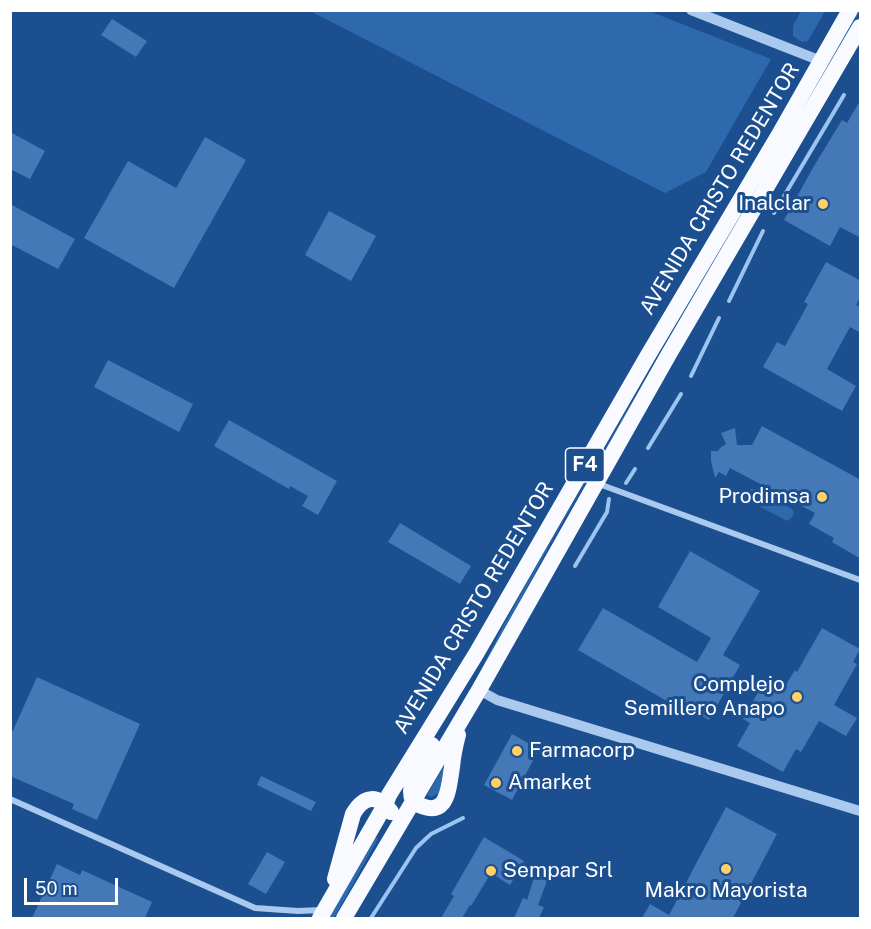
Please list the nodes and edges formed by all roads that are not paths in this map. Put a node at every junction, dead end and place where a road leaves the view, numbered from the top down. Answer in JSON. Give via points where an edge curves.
{"nodes":[{"id":1,"x":691,"y":10,"type":"edge"},
{"id":2,"x":850,"y":10,"type":"edge"},
{"id":3,"x":861,"y":27,"type":"edge"},
{"id":4,"x":821,"y":61,"type":"junction"},
{"id":5,"x":595,"y":483,"type":"junction"},
{"id":6,"x":861,"y":580,"type":"edge"},
{"id":7,"x":476,"y":654,"type":"junction"},
{"id":8,"x":479,"y":690,"type":"junction"},
{"id":9,"x":463,"y":717,"type":"junction"},
{"id":10,"x":10,"y":799,"type":"edge"},
{"id":11,"x":413,"y":802,"type":"junction"},
{"id":12,"x":385,"y":805,"type":"junction"},
{"id":13,"x":861,"y":811,"type":"edge"},
{"id":14,"x":326,"y":908,"type":"edge"},
{"id":15,"x":343,"y":918,"type":"edge"}],
"edges":[{"from":1,"to":4,"type":"street"},
{"from":2,"to":4,"type":"highway","name":"AVENIDA CRISTO REDENTOR","number":"F4"},
{"from":3,"to":5,"type":"highway","name":"AVENIDA CRISTO REDENTOR","number":"F4"},
{"from":4,"to":7,"type":"highway","name":"AVENIDA CRISTO REDENTOR","number":"F4"},
{"from":5,"to":6,"type":"street"},
{"from":5,"to":8,"type":"highway","name":"AVENIDA CRISTO REDENTOR","number":"F4"},
{"from":7,"to":11,"type":"highway","via":[[463,690],[414,778],[410,792]]},
{"from":7,"to":12,"type":"highway","name":"AVENIDA CRISTO REDENTOR","number":"F4"},
{"from":8,"to":9,"type":"highway","name":"AVENIDA CRISTO REDENTOR","number":"F4"},
{"from":8,"to":13,"type":"street","via":[[497,700]]},
{"from":9,"to":11,"type":"highway","name":"AVENIDA CRISTO REDENTOR","number":"F4"},
{"from":9,"to":11,"type":"highway","via":[[444,803],[432,809]]},
{"from":10,"to":14,"type":"street","via":[[255,908]]},
{"from":11,"to":15,"type":"highway","name":"AVENIDA CRISTO REDENTOR","number":"F4"},
{"from":12,"to":14,"type":"highway","name":"AVENIDA CRISTO REDENTOR","number":"F4"},
{"from":12,"to":14,"type":"highway","via":[[366,800],[352,814]]},
{"from":12,"to":15,"type":"highway","via":[[393,818],[357,881]]}]}
